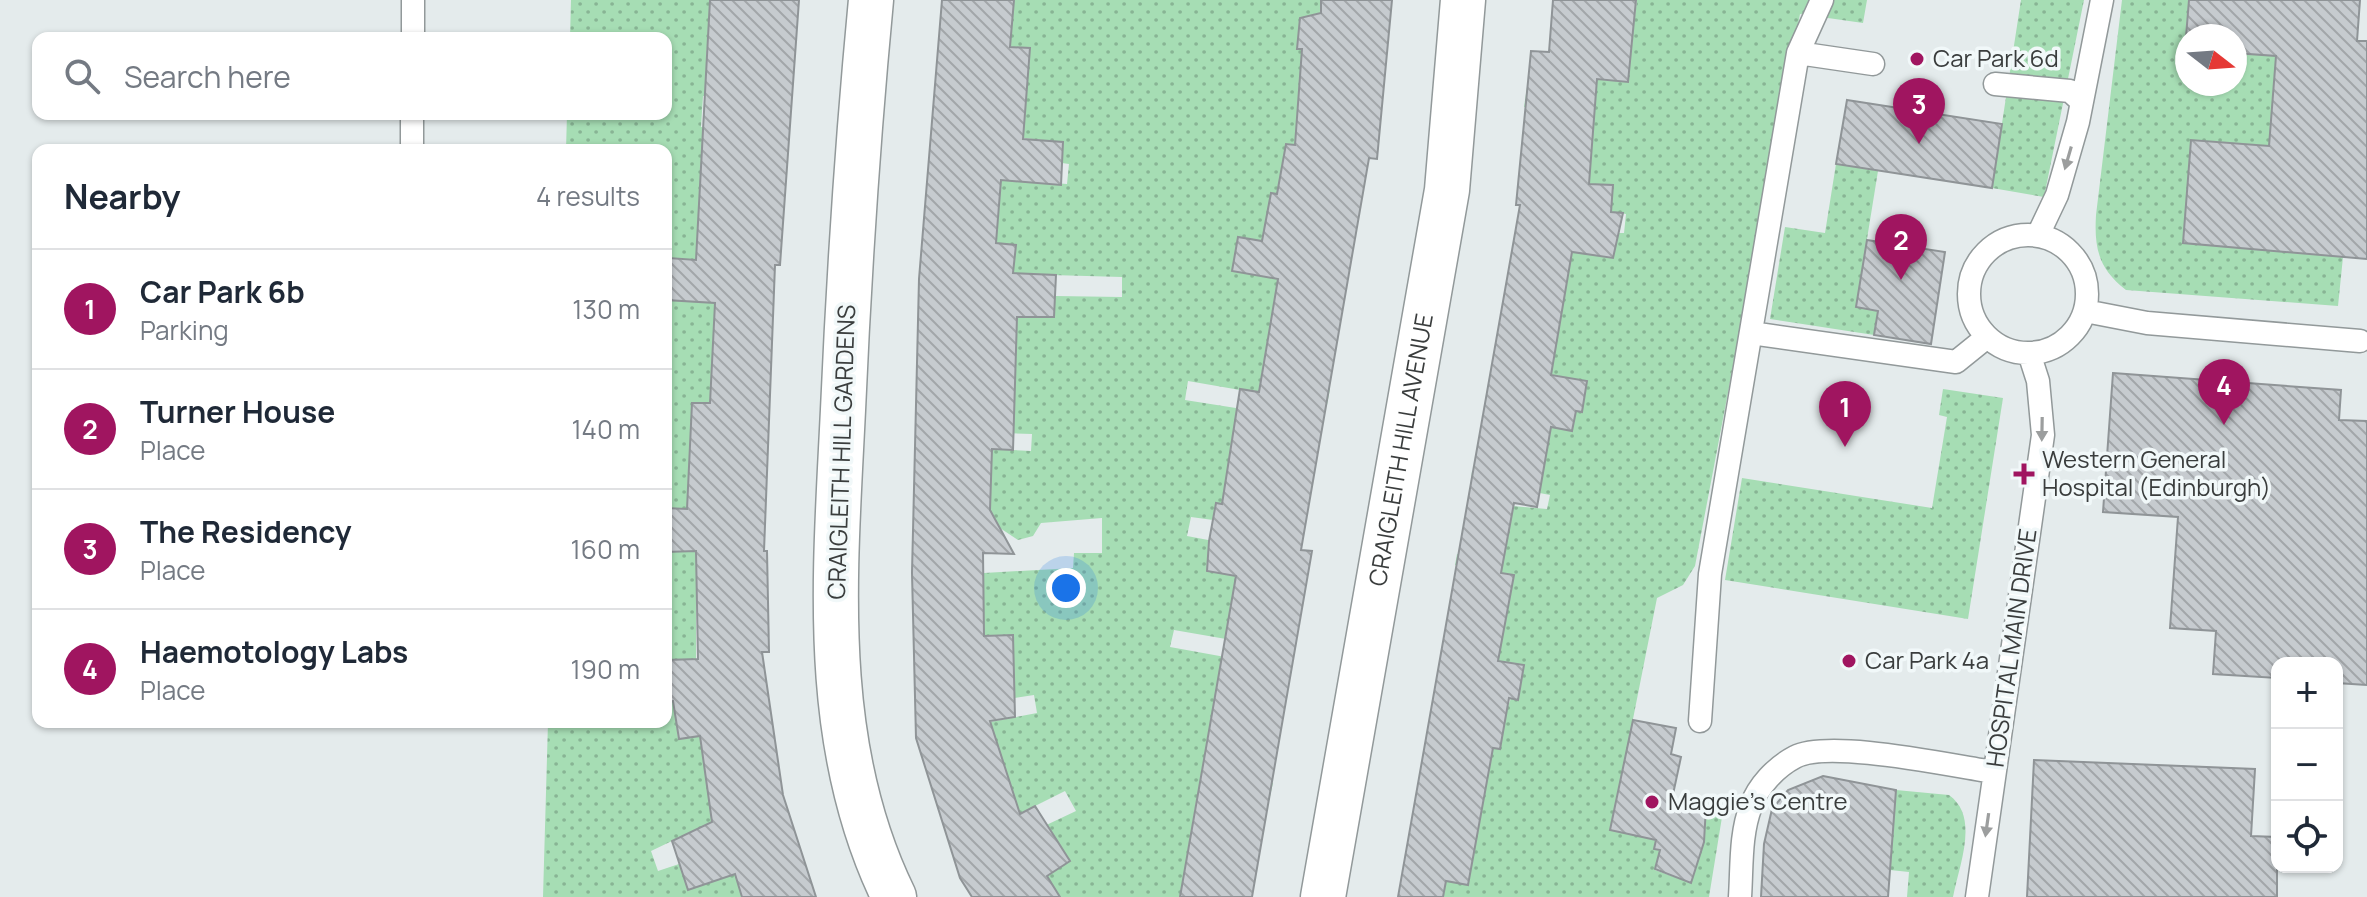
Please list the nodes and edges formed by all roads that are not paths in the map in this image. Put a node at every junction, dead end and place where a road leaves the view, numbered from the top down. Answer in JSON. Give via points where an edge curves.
{"nodes":[{"id":1,"x":413,"y":0,"type":"edge"},
{"id":2,"x":871,"y":0,"type":"edge"},
{"id":3,"x":1463,"y":0,"type":"edge"},
{"id":4,"x":1822,"y":0,"type":"edge"},
{"id":5,"x":2102,"y":0,"type":"edge"},
{"id":6,"x":413,"y":32,"type":"edge"},
{"id":7,"x":1798,"y":53,"type":"junction"},
{"id":8,"x":1873,"y":64,"type":"dead end"},
{"id":9,"x":1995,"y":84,"type":"dead end"},
{"id":10,"x":2082,"y":102,"type":"junction"},
{"id":11,"x":412,"y":120,"type":"edge"},
{"id":12,"x":412,"y":144,"type":"edge"},
{"id":13,"x":2038,"y":235,"type":"junction"},
{"id":14,"x":2085,"y":311,"type":"junction"},
{"id":15,"x":1751,"y":333,"type":"junction"},
{"id":16,"x":1987,"y":337,"type":"junction"},
{"id":17,"x":2360,"y":341,"type":"dead end"},
{"id":18,"x":2029,"y":353,"type":"junction"},
{"id":19,"x":1700,"y":721,"type":"dead end"},
{"id":20,"x":1994,"y":772,"type":"junction"},
{"id":21,"x":894,"y":897,"type":"edge"},
{"id":22,"x":1323,"y":897,"type":"edge"},
{"id":23,"x":1740,"y":897,"type":"edge"},
{"id":24,"x":1977,"y":897,"type":"edge"}],
"edges":[{"from":1,"to":6,"type":"lane"},
{"from":2,"to":21,"type":"street","name":"CRAIGLEITH HILL GARDENS","via":[[847,318],[835,648],[849,767]]},
{"from":3,"to":22,"type":"street","name":"CRAIGLEITH HILL AVENUE","via":[[1447,190]]},
{"from":4,"to":7,"type":"lane"},
{"from":5,"to":10,"type":"lane"},
{"from":7,"to":8,"type":"lane"},
{"from":7,"to":15,"type":"lane"},
{"from":9,"to":10,"type":"lane","via":[[2070,91]]},
{"from":10,"to":13,"type":"lane","one_way":true,"via":[[2057,195]]},
{"from":11,"to":12,"type":"lane"},
{"from":13,"to":14,"type":"lane","via":[[2073,255],[2085,282]]},
{"from":13,"to":16,"type":"lane","via":[[1995,244],[1975,267],[1969,296],[1977,325]]},
{"from":14,"to":17,"type":"lane","via":[[2147,323]]},
{"from":14,"to":18,"type":"lane","via":[[2063,341]]},
{"from":15,"to":16,"type":"lane","via":[[1956,362]]},
{"from":15,"to":19,"type":"lane","via":[[1708,587]]},
{"from":16,"to":18,"type":"lane"},
{"from":18,"to":20,"type":"lane","name":"HOSPITAL MAIN DRIVE","one_way":true,"via":[[2038,381],[2043,435]]},
{"from":20,"to":23,"type":"lane","via":[[1828,750],[1797,755],[1768,778],[1751,806]]},
{"from":20,"to":24,"type":"lane","name":"HOSPITAL MAIN DRIVE","one_way":true}]}
